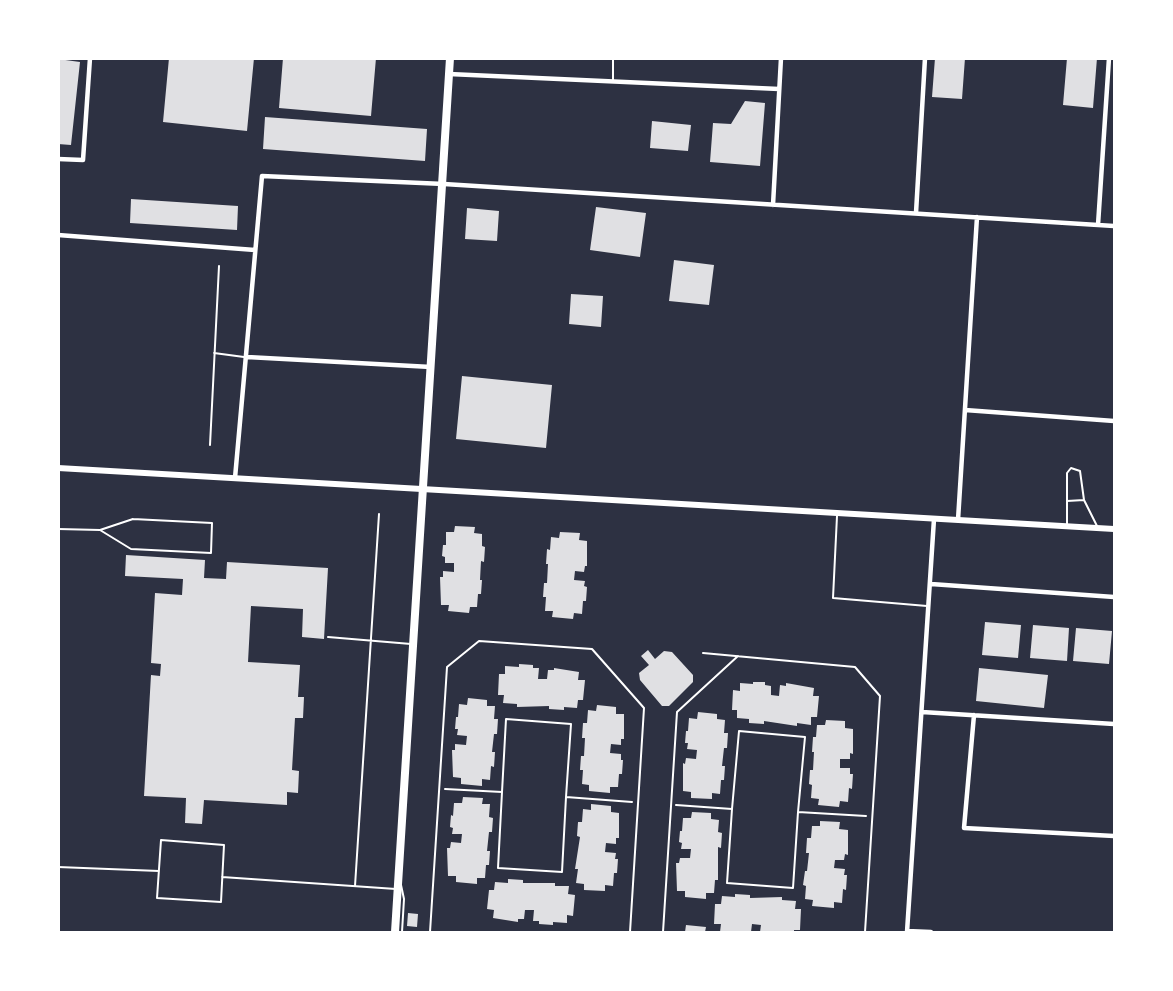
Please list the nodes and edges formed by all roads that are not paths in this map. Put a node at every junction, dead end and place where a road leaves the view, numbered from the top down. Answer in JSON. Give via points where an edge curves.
{"nodes":[{"id":1,"x":90,"y":58,"type":"edge"},
{"id":2,"x":450,"y":58,"type":"edge"},
{"id":3,"x":613,"y":58,"type":"edge"},
{"id":4,"x":781,"y":58,"type":"edge"},
{"id":5,"x":925,"y":58,"type":"edge"},
{"id":6,"x":1109,"y":58,"type":"edge"},
{"id":7,"x":449,"y":74,"type":"junction"},
{"id":8,"x":613,"y":81,"type":"junction"},
{"id":9,"x":779,"y":89,"type":"junction"},
{"id":10,"x":58,"y":159,"type":"edge"},
{"id":11,"x":444,"y":184,"type":"junction"},
{"id":12,"x":773,"y":205,"type":"junction"},
{"id":13,"x":916,"y":213,"type":"junction"},
{"id":14,"x":977,"y":217,"type":"junction"},
{"id":15,"x":1098,"y":225,"type":"junction"},
{"id":16,"x":1114,"y":226,"type":"edge"},
{"id":17,"x":58,"y":235,"type":"edge"},
{"id":18,"x":255,"y":250,"type":"junction"},
{"id":19,"x":219,"y":266,"type":"dead end"},
{"id":20,"x":214,"y":353,"type":"junction"},
{"id":21,"x":247,"y":357,"type":"junction"},
{"id":22,"x":432,"y":367,"type":"junction"},
{"id":23,"x":965,"y":410,"type":"junction"},
{"id":24,"x":1114,"y":421,"type":"edge"},
{"id":25,"x":210,"y":445,"type":"dead end"},
{"id":26,"x":58,"y":468,"type":"edge"},
{"id":27,"x":235,"y":478,"type":"junction"},
{"id":28,"x":424,"y":488,"type":"junction"},
{"id":29,"x":1084,"y":500,"type":"junction"},
{"id":30,"x":1067,"y":501,"type":"junction"},
{"id":31,"x":838,"y":513,"type":"junction"},
{"id":32,"x":379,"y":514,"type":"dead end"},
{"id":33,"x":934,"y":519,"type":"junction"},
{"id":34,"x":958,"y":520,"type":"junction"},
{"id":35,"x":1067,"y":526,"type":"junction"},
{"id":36,"x":1098,"y":528,"type":"junction"},
{"id":37,"x":58,"y":529,"type":"edge"},
{"id":38,"x":1114,"y":529,"type":"edge"},
{"id":39,"x":100,"y":530,"type":"junction"},
{"id":40,"x":931,"y":584,"type":"junction"},
{"id":41,"x":1114,"y":597,"type":"edge"},
{"id":42,"x":930,"y":606,"type":"junction"},
{"id":43,"x":328,"y":637,"type":"dead end"},
{"id":44,"x":371,"y":641,"type":"junction"},
{"id":45,"x":414,"y":644,"type":"junction"},
{"id":46,"x":704,"y":653,"type":"dead end"},
{"id":47,"x":738,"y":656,"type":"junction"},
{"id":48,"x":922,"y":712,"type":"junction"},
{"id":49,"x":974,"y":715,"type":"junction"},
{"id":50,"x":1114,"y":724,"type":"edge"},
{"id":51,"x":1114,"y":837,"type":"edge"},
{"id":52,"x":58,"y":867,"type":"edge"},
{"id":53,"x":159,"y":871,"type":"junction"},
{"id":54,"x":399,"y":873,"type":"junction"},
{"id":55,"x":222,"y":877,"type":"junction"},
{"id":56,"x":355,"y":886,"type":"junction"},
{"id":57,"x":398,"y":889,"type":"junction"},
{"id":58,"x":907,"y":932,"type":"edge"},
{"id":59,"x":395,"y":933,"type":"edge"},
{"id":60,"x":402,"y":933,"type":"edge"},
{"id":61,"x":430,"y":933,"type":"edge"},
{"id":62,"x":630,"y":933,"type":"edge"},
{"id":63,"x":663,"y":933,"type":"edge"},
{"id":64,"x":865,"y":933,"type":"edge"},
{"id":65,"x":932,"y":933,"type":"edge"}],
"edges":[{"from":1,"to":10,"type":"street","via":[[83,160]]},
{"from":2,"to":7,"type":"main road"},
{"from":3,"to":8,"type":"lane"},
{"from":4,"to":9,"type":"street"},
{"from":5,"to":13,"type":"street"},
{"from":6,"to":15,"type":"street"},
{"from":7,"to":8,"type":"street"},
{"from":7,"to":11,"type":"main road"},
{"from":8,"to":9,"type":"street"},
{"from":9,"to":12,"type":"street"},
{"from":11,"to":12,"type":"street"},
{"from":11,"to":18,"type":"street","via":[[262,176]]},
{"from":11,"to":22,"type":"main road"},
{"from":12,"to":13,"type":"street"},
{"from":13,"to":14,"type":"street"},
{"from":14,"to":15,"type":"street"},
{"from":14,"to":23,"type":"street"},
{"from":15,"to":16,"type":"street"},
{"from":17,"to":18,"type":"street"},
{"from":18,"to":21,"type":"street"},
{"from":19,"to":20,"type":"lane"},
{"from":20,"to":21,"type":"lane"},
{"from":20,"to":25,"type":"lane"},
{"from":21,"to":22,"type":"street"},
{"from":21,"to":27,"type":"street"},
{"from":22,"to":28,"type":"main road"},
{"from":23,"to":24,"type":"street"},
{"from":23,"to":34,"type":"street"},
{"from":26,"to":27,"type":"street"},
{"from":27,"to":28,"type":"street"},
{"from":28,"to":31,"type":"street"},
{"from":28,"to":45,"type":"main road"},
{"from":29,"to":30,"type":"lane"},
{"from":29,"to":30,"type":"lane","via":[[1082,475],[1071,468],[1067,473]]},
{"from":29,"to":36,"type":"lane"},
{"from":30,"to":35,"type":"lane"},
{"from":31,"to":33,"type":"street"},
{"from":31,"to":42,"type":"lane","via":[[833,598]]},
{"from":32,"to":44,"type":"lane"},
{"from":33,"to":34,"type":"street"},
{"from":33,"to":40,"type":"street"},
{"from":34,"to":35,"type":"street"},
{"from":35,"to":36,"type":"street"},
{"from":36,"to":38,"type":"street"},
{"from":37,"to":39,"type":"lane"},
{"from":39,"to":39,"type":"lane","via":[[133,519],[212,523],[211,553],[131,549]]},
{"from":40,"to":41,"type":"street"},
{"from":40,"to":42,"type":"street"},
{"from":42,"to":48,"type":"street"},
{"from":43,"to":44,"type":"lane"},
{"from":44,"to":45,"type":"lane"},
{"from":44,"to":56,"type":"lane"},
{"from":45,"to":54,"type":"main road"},
{"from":46,"to":47,"type":"lane"},
{"from":47,"to":63,"type":"lane","via":[[677,712]]},
{"from":47,"to":64,"type":"lane","via":[[855,667],[880,696]]},
{"from":48,"to":49,"type":"street"},
{"from":48,"to":58,"type":"street"},
{"from":49,"to":50,"type":"street"},
{"from":49,"to":51,"type":"street","via":[[964,828]]},
{"from":52,"to":53,"type":"lane"},
{"from":53,"to":55,"type":"lane","via":[[158,898],[221,902]]},
{"from":53,"to":55,"type":"lane","via":[[161,840],[224,844]]},
{"from":54,"to":57,"type":"main road"},
{"from":54,"to":60,"type":"lane","via":[[404,899]]},
{"from":55,"to":56,"type":"lane"},
{"from":56,"to":57,"type":"lane"},
{"from":57,"to":59,"type":"main road"},
{"from":58,"to":65,"type":"street"},
{"from":61,"to":62,"type":"lane","via":[[447,667],[479,642],[592,649],[644,708]]}]}
